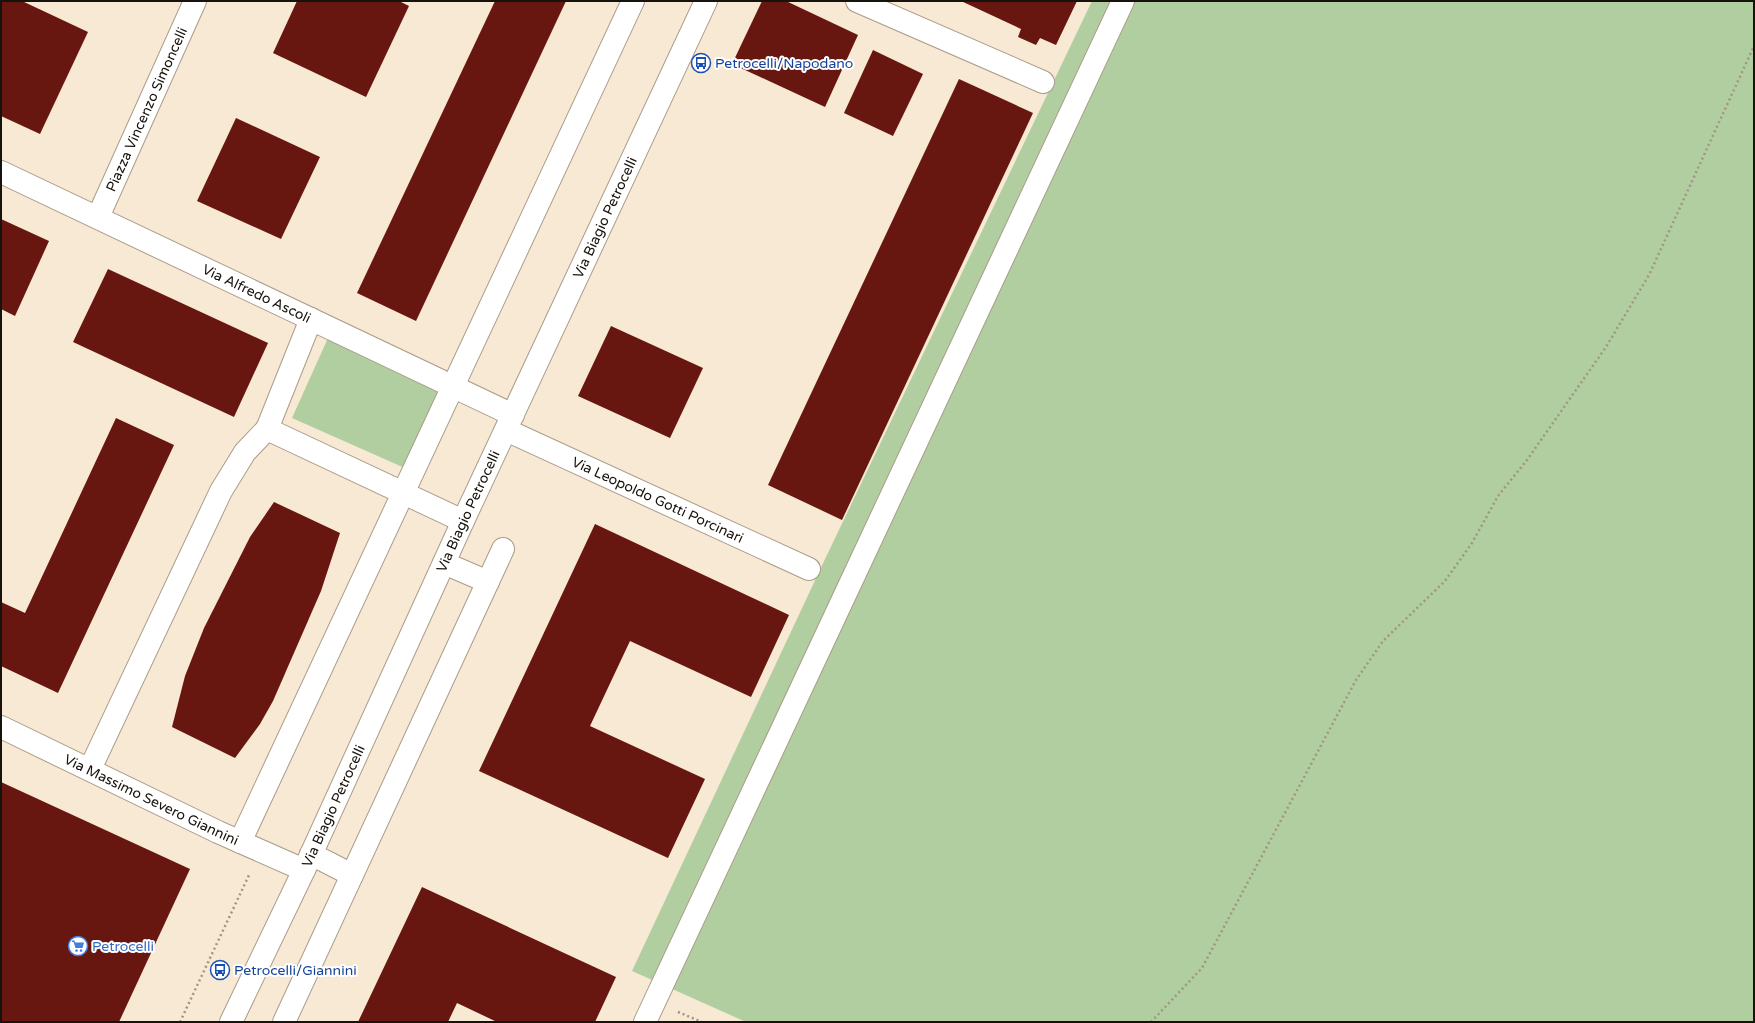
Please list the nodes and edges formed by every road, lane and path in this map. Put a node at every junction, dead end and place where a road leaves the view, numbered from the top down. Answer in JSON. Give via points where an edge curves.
{"nodes":[{"id":1,"x":195,"y":1,"type":"edge"},
{"id":2,"x":633,"y":1,"type":"edge"},
{"id":3,"x":706,"y":1,"type":"edge"},
{"id":4,"x":858,"y":1,"type":"edge"},
{"id":5,"x":1123,"y":1,"type":"edge"},
{"id":6,"x":1754,"y":46,"type":"edge"},
{"id":7,"x":1043,"y":82,"type":"dead end"},
{"id":8,"x":1,"y":172,"type":"edge"},
{"id":9,"x":98,"y":217,"type":"junction"},
{"id":10,"x":311,"y":319,"type":"junction"},
{"id":11,"x":454,"y":387,"type":"junction"},
{"id":12,"x":509,"y":423,"type":"junction"},
{"id":13,"x":267,"y":429,"type":"junction"},
{"id":14,"x":404,"y":494,"type":"junction"},
{"id":15,"x":463,"y":521,"type":"junction"},
{"id":16,"x":503,"y":550,"type":"dead end"},
{"id":17,"x":444,"y":563,"type":"junction"},
{"id":18,"x":809,"y":569,"type":"dead end"},
{"id":19,"x":488,"y":582,"type":"junction"},
{"id":20,"x":1,"y":727,"type":"edge"},
{"id":21,"x":90,"y":769,"type":"junction"},
{"id":22,"x":240,"y":842,"type":"junction"},
{"id":23,"x":307,"y":862,"type":"junction"},
{"id":24,"x":253,"y":867,"type":"dead end"},
{"id":25,"x":352,"y":875,"type":"junction"},
{"id":26,"x":180,"y":1022,"type":"edge"},
{"id":27,"x":231,"y":1022,"type":"edge"},
{"id":28,"x":284,"y":1022,"type":"edge"},
{"id":29,"x":646,"y":1022,"type":"edge"},
{"id":30,"x":1151,"y":1022,"type":"edge"}],
"edges":[{"from":1,"to":9,"type":"street","name":"Piazza Vincenzo Simoncelli"},
{"from":2,"to":11,"type":"street"},
{"from":3,"to":12,"type":"street","name":"Via Biagio Petrocelli"},
{"from":4,"to":7,"type":"street"},
{"from":5,"to":29,"type":"street"},
{"from":6,"to":30,"type":"path","via":[[1648,276],[1606,347],[1528,460],[1498,496],[1472,543],[1445,580],[1383,641],[1356,680],[1202,968]]},
{"from":8,"to":9,"type":"street","name":"Via Alfredo Ascoli"},
{"from":9,"to":10,"type":"street","name":"Via Alfredo Ascoli"},
{"from":10,"to":11,"type":"street","name":"Via Alfredo Ascoli"},
{"from":10,"to":13,"type":"street"},
{"from":11,"to":12,"type":"street","name":"Via Alfredo Ascoli"},
{"from":11,"to":14,"type":"street"},
{"from":12,"to":15,"type":"street","name":"Via Biagio Petrocelli"},
{"from":12,"to":18,"type":"street","name":"Via Leopoldo Gotti Porcinari"},
{"from":13,"to":14,"type":"street"},
{"from":13,"to":21,"type":"street","via":[[236,464],[221,491]]},
{"from":14,"to":15,"type":"street"},
{"from":14,"to":22,"type":"street"},
{"from":15,"to":17,"type":"street","name":"Via Biagio Petrocelli"},
{"from":16,"to":19,"type":"street"},
{"from":17,"to":19,"type":"street"},
{"from":17,"to":23,"type":"street","name":"Via Biagio Petrocelli"},
{"from":19,"to":25,"type":"street"},
{"from":20,"to":21,"type":"street","name":"Via Massimo Severo Giannini"},
{"from":21,"to":22,"type":"street","name":"Via Massimo Severo Giannini"},
{"from":22,"to":23,"type":"street","name":"Via Massimo Severo Giannini"},
{"from":23,"to":25,"type":"street","name":"Via Massimo Severo Giannini"},
{"from":23,"to":27,"type":"street","name":"Via Biagio Petrocelli"},
{"from":24,"to":26,"type":"path"},
{"from":25,"to":28,"type":"street"}]}
